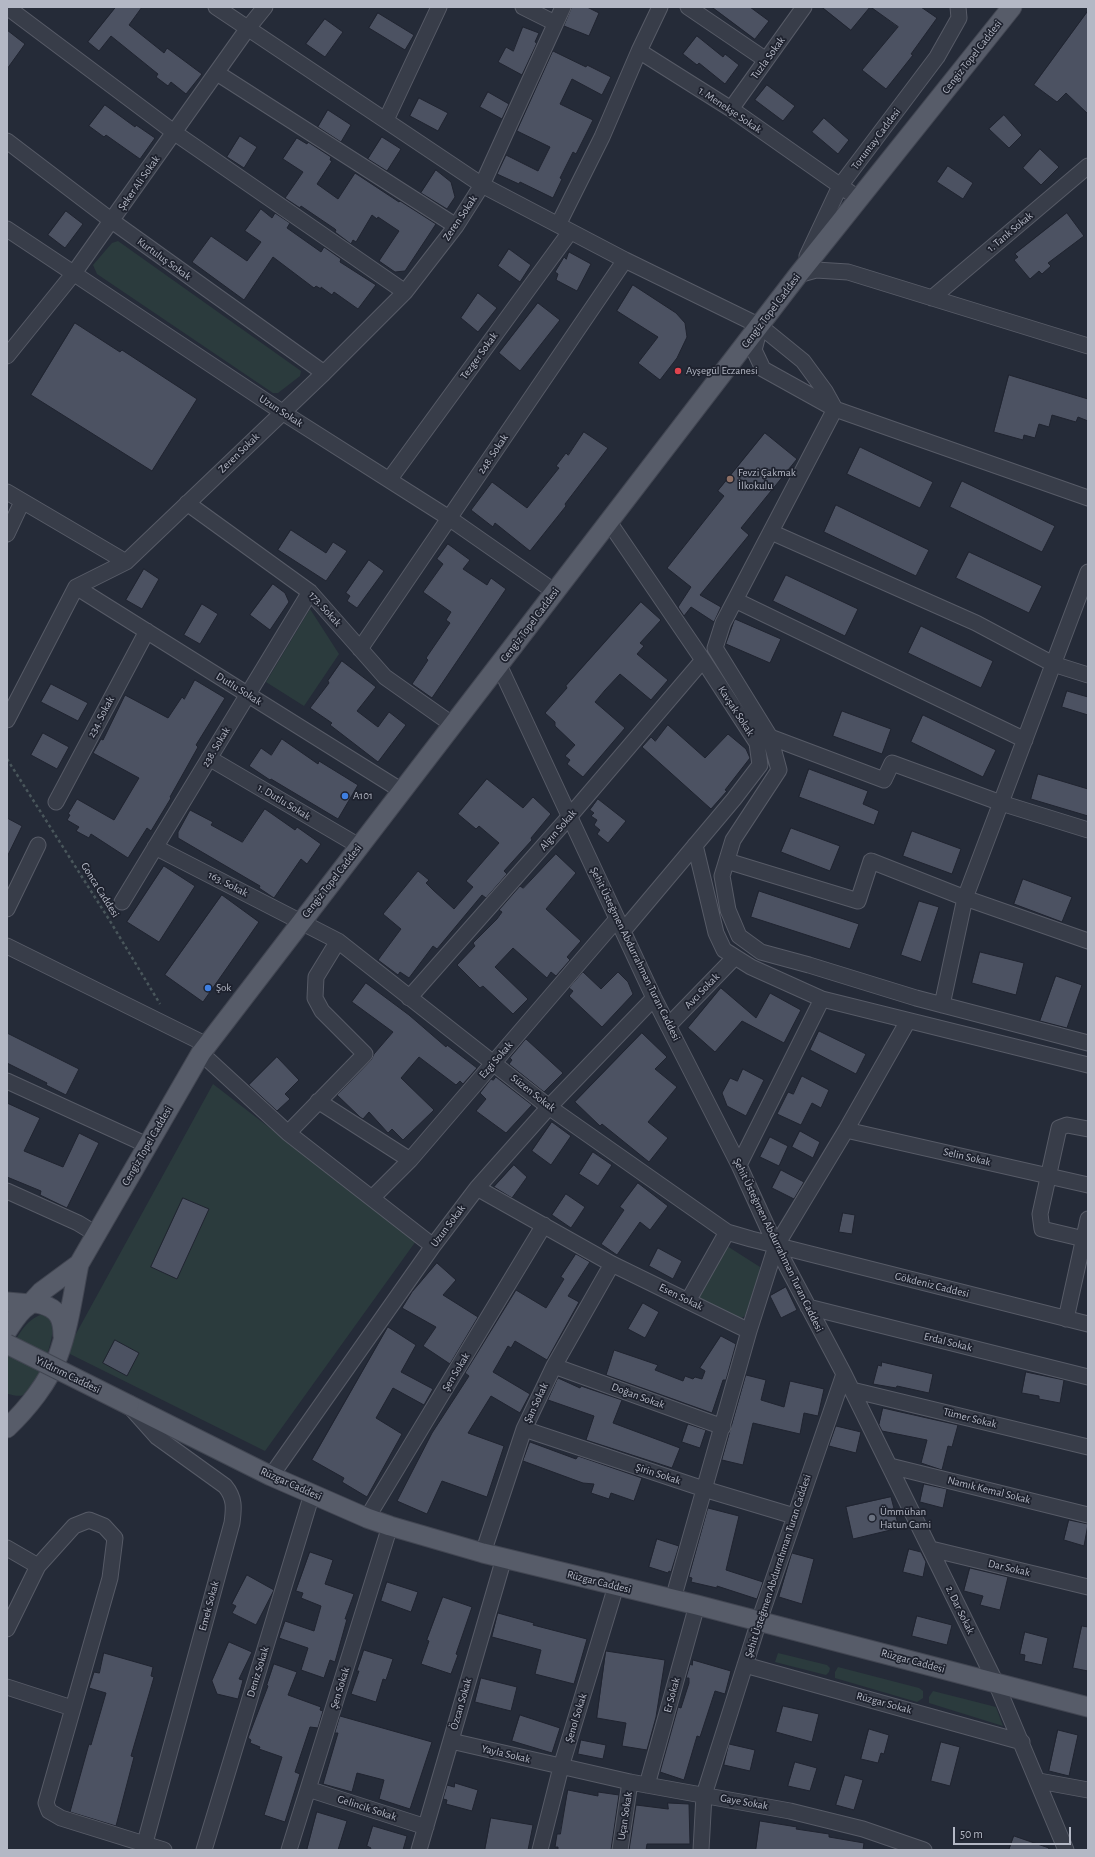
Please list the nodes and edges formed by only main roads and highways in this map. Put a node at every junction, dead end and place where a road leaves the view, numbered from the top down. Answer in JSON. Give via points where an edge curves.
{"nodes":[{"id":1,"x":1012,"y":7,"type":"edge"},
{"id":2,"x":79,"y":1264,"type":"junction"},
{"id":3,"x":7,"y":1302,"type":"edge"},
{"id":4,"x":30,"y":1304,"type":"junction"},
{"id":5,"x":7,"y":1331,"type":"edge"},
{"id":6,"x":63,"y":1340,"type":"junction"},
{"id":7,"x":7,"y":1344,"type":"edge"},
{"id":8,"x":29,"y":1402,"type":"junction"},
{"id":9,"x":129,"y":1405,"type":"joint"},
{"id":10,"x":7,"y":1408,"type":"edge"},
{"id":11,"x":7,"y":1428,"type":"edge"},
{"id":12,"x":1088,"y":1707,"type":"edge"}],
"edges":[{"from":1,"to":2,"type":"main road","name":"Cengiz Topel Caddesi","via":[[798,275],[204,1049]]},
{"from":2,"to":4,"type":"main road","via":[[41,1292]]},
{"from":2,"to":6,"type":"main road"},
{"from":3,"to":4,"type":"main road"},
{"from":4,"to":5,"type":"main road","via":[[16,1317]]},
{"from":4,"to":6,"type":"main road","via":[[36,1303],[53,1309],[63,1324]]},
{"from":6,"to":8,"type":"main road","via":[[58,1357],[44,1383]]},
{"from":7,"to":9,"type":"main road","name":"Yıldırım Caddesi","bridge":true},
{"from":8,"to":10,"type":"main road","via":[[21,1407]]},
{"from":8,"to":11,"type":"main road"},
{"from":9,"to":12,"type":"main road","name":"Rüzgar Caddesi","via":[[271,1476],[390,1526],[483,1553],[697,1605]]}]}
